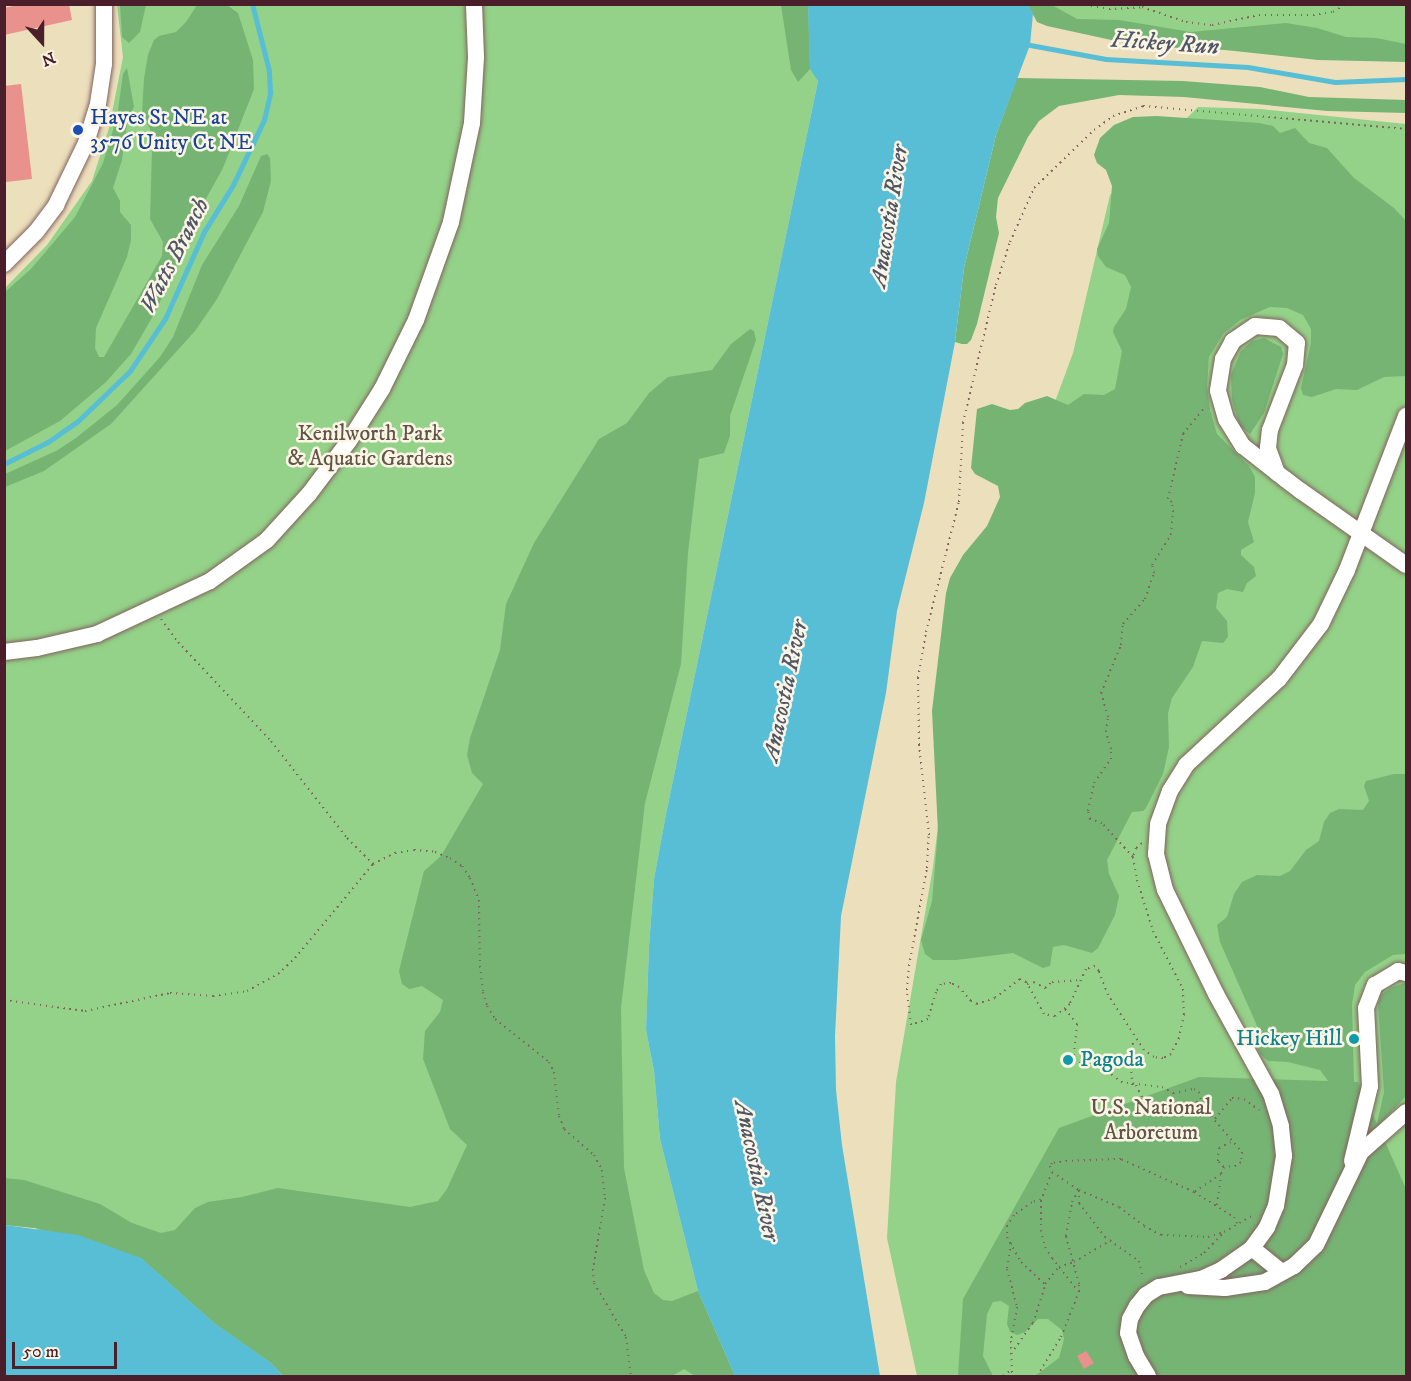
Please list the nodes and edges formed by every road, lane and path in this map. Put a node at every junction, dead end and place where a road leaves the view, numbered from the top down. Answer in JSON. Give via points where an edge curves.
{"nodes":[{"id":1,"x":104,"y":4,"type":"edge"},
{"id":2,"x":474,"y":4,"type":"edge"},
{"id":3,"x":1079,"y":4,"type":"edge"},
{"id":4,"x":1346,"y":4,"type":"edge"},
{"id":5,"x":1407,"y":129,"type":"edge"},
{"id":6,"x":4,"y":264,"type":"edge"},
{"id":7,"x":1218,"y":394,"type":"junction"},
{"id":8,"x":1407,"y":416,"type":"edge"},
{"id":9,"x":1277,"y":472,"type":"junction"},
{"id":10,"x":1361,"y":533,"type":"junction"},
{"id":11,"x":1407,"y":566,"type":"edge"},
{"id":12,"x":154,"y":609,"type":"junction"},
{"id":13,"x":4,"y":652,"type":"edge"},
{"id":14,"x":1156,"y":839,"type":"junction"},
{"id":15,"x":1133,"y":857,"type":"junction"},
{"id":16,"x":373,"y":864,"type":"junction"},
{"id":17,"x":1407,"y":973,"type":"edge"},
{"id":18,"x":1080,"y":980,"type":"junction"},
{"id":19,"x":1027,"y":984,"type":"junction"},
{"id":20,"x":4,"y":1000,"type":"edge"},
{"id":21,"x":1065,"y":1009,"type":"junction"},
{"id":22,"x":1135,"y":1039,"type":"junction"},
{"id":23,"x":1132,"y":1085,"type":"junction"},
{"id":24,"x":1136,"y":1085,"type":"junction"},
{"id":25,"x":1199,"y":1101,"type":"junction"},
{"id":26,"x":1407,"y":1112,"type":"edge"},
{"id":27,"x":1215,"y":1119,"type":"junction"},
{"id":28,"x":1281,"y":1125,"type":"junction"},
{"id":29,"x":1231,"y":1141,"type":"junction"},
{"id":30,"x":1224,"y":1167,"type":"junction"},
{"id":31,"x":1052,"y":1172,"type":"junction"},
{"id":32,"x":1221,"y":1174,"type":"junction"},
{"id":33,"x":1348,"y":1179,"type":"junction"},
{"id":34,"x":1080,"y":1190,"type":"junction"},
{"id":35,"x":1194,"y":1192,"type":"junction"},
{"id":36,"x":1041,"y":1200,"type":"junction"},
{"id":37,"x":1217,"y":1205,"type":"junction"},
{"id":38,"x":1274,"y":1211,"type":"junction"},
{"id":39,"x":1237,"y":1223,"type":"junction"},
{"id":40,"x":1224,"y":1232,"type":"junction"},
{"id":41,"x":1111,"y":1240,"type":"junction"},
{"id":42,"x":1011,"y":1243,"type":"junction"},
{"id":43,"x":1252,"y":1248,"type":"junction"},
{"id":44,"x":1074,"y":1262,"type":"junction"},
{"id":45,"x":1059,"y":1267,"type":"junction"},
{"id":46,"x":1282,"y":1272,"type":"junction"},
{"id":47,"x":1046,"y":1284,"type":"junction"},
{"id":48,"x":1166,"y":1285,"type":"junction"},
{"id":49,"x":1079,"y":1292,"type":"junction"},
{"id":50,"x":1141,"y":1300,"type":"junction"},
{"id":51,"x":1011,"y":1354,"type":"junction"},
{"id":52,"x":1011,"y":1370,"type":"junction"},
{"id":53,"x":631,"y":1377,"type":"edge"},
{"id":54,"x":1003,"y":1377,"type":"edge"},
{"id":55,"x":1012,"y":1377,"type":"edge"},
{"id":56,"x":1037,"y":1377,"type":"edge"},
{"id":57,"x":1148,"y":1377,"type":"edge"}],
"edges":[{"from":1,"to":6,"type":"street","via":[[104,64],[98,104],[86,143],[50,213]]},
{"from":2,"to":12,"type":"street","via":[[472,123],[464,168],[435,272],[382,389],[309,494],[267,540],[210,581]]},
{"from":3,"to":4,"type":"path","via":[[1109,9],[1142,7],[1186,22],[1212,25],[1258,15],[1333,12]]},
{"from":5,"to":19,"type":"path","via":[[1143,106],[1113,116],[1094,130],[1034,188],[996,285],[963,423],[959,501],[918,678],[929,835],[927,868],[909,966],[908,1016],[911,1025],[928,1019],[941,984],[959,987],[977,1004],[995,998],[1020,979]]},
{"from":7,"to":9,"type":"street","via":[[1226,419],[1243,446]]},
{"from":7,"to":9,"type":"street","via":[[1223,359],[1233,341],[1255,326],[1279,328],[1297,343],[1295,365],[1270,430],[1268,448]]},
{"from":7,"to":15,"type":"path","via":[[1183,434],[1168,499],[1173,512],[1171,535],[1152,565],[1154,573],[1145,599],[1123,624],[1120,645],[1101,693],[1108,717],[1106,732],[1111,759],[1094,783],[1088,811],[1090,819],[1109,829]]},
{"from":8,"to":10,"type":"street"},
{"from":9,"to":10,"type":"street"},
{"from":10,"to":11,"type":"street"},
{"from":10,"to":14,"type":"street","via":[[1340,587],[1310,640],[1267,692],[1183,770],[1165,802]]},
{"from":12,"to":13,"type":"street","via":[[98,634]]},
{"from":12,"to":16,"type":"path","via":[[178,642],[271,741],[347,838]]},
{"from":14,"to":15,"type":"path","via":[[1146,840],[1136,848]]},
{"from":14,"to":28,"type":"street","via":[[1159,868],[1169,901],[1264,1080]]},
{"from":15,"to":22,"type":"path","via":[[1153,932],[1183,990],[1184,1014],[1171,1054],[1154,1057]]},
{"from":16,"to":20,"type":"path","via":[[295,958],[278,974],[247,992],[213,996],[170,993],[85,1011]]},
{"from":16,"to":53,"type":"path","via":[[405,851],[435,852],[462,866],[471,878],[479,900],[482,984],[488,1006],[495,1019],[549,1062],[564,1129],[594,1155],[602,1170],[605,1198],[594,1283],[626,1337]]},
{"from":17,"to":33,"type":"street","via":[[1398,971],[1375,985],[1366,1008],[1370,1086]]},
{"from":18,"to":19,"type":"path","via":[[1052,982],[1045,987],[1034,982]]},
{"from":18,"to":21,"type":"path"},
{"from":18,"to":22,"type":"path","via":[[1090,966],[1099,971],[1108,995]]},
{"from":19,"to":21,"type":"path","via":[[1044,1014],[1055,1016]]},
{"from":21,"to":23,"type":"path","via":[[1077,1024],[1073,1062],[1102,1067],[1121,1082]]},
{"from":22,"to":23,"type":"path","via":[[1130,1050]]},
{"from":23,"to":24,"type":"path"},
{"from":24,"to":25,"type":"path","via":[[1157,1086],[1180,1094],[1194,1089],[1199,1092]]},
{"from":24,"to":25,"type":"path","via":[[1147,1108],[1158,1105],[1182,1114],[1185,1106]]},
{"from":25,"to":27,"type":"path"},
{"from":26,"to":33,"type":"street","via":[[1361,1152]]},
{"from":27,"to":28,"type":"path","via":[[1228,1100],[1238,1097]]},
{"from":27,"to":29,"type":"path"},
{"from":28,"to":38,"type":"street","via":[[1284,1167]]},
{"from":29,"to":30,"type":"path","via":[[1219,1148],[1218,1161]]},
{"from":29,"to":30,"type":"path","via":[[1240,1147],[1243,1156],[1236,1166]]},
{"from":30,"to":32,"type":"path"},
{"from":31,"to":34,"type":"path"},
{"from":31,"to":35,"type":"path","via":[[1052,1162],[1120,1159]]},
{"from":31,"to":36,"type":"path"},
{"from":32,"to":35,"type":"path"},
{"from":32,"to":37,"type":"path"},
{"from":33,"to":46,"type":"street","via":[[1316,1245]]},
{"from":34,"to":40,"type":"path","via":[[1119,1207],[1161,1234],[1196,1238]]},
{"from":34,"to":41,"type":"path","via":[[1079,1203]]},
{"from":34,"to":44,"type":"path","via":[[1072,1202],[1066,1236]]},
{"from":35,"to":37,"type":"path"},
{"from":36,"to":42,"type":"path","via":[[1014,1215],[1007,1226]]},
{"from":36,"to":45,"type":"path","via":[[1045,1247]]},
{"from":37,"to":39,"type":"path"},
{"from":38,"to":39,"type":"path"},
{"from":38,"to":43,"type":"street"},
{"from":39,"to":40,"type":"path"},
{"from":40,"to":48,"type":"path","via":[[1204,1253],[1176,1270]]},
{"from":41,"to":44,"type":"path"},
{"from":41,"to":50,"type":"path","via":[[1139,1261],[1143,1276]]},
{"from":42,"to":47,"type":"path","via":[[1021,1262]]},
{"from":42,"to":51,"type":"path","via":[[1006,1269],[1017,1307]]},
{"from":43,"to":46,"type":"street"},
{"from":43,"to":48,"type":"street","via":[[1212,1275]]},
{"from":44,"to":45,"type":"path"},
{"from":44,"to":49,"type":"path"},
{"from":45,"to":47,"type":"path"},
{"from":45,"to":49,"type":"path"},
{"from":46,"to":48,"type":"street","via":[[1265,1282],[1225,1288]]},
{"from":47,"to":51,"type":"path","via":[[1032,1323]]},
{"from":48,"to":50,"type":"street"},
{"from":49,"to":56,"type":"path","via":[[1061,1337]]},
{"from":50,"to":57,"type":"street","via":[[1130,1319],[1128,1333]]},
{"from":51,"to":52,"type":"path"},
{"from":52,"to":54,"type":"path"},
{"from":52,"to":55,"type":"path"}]}
